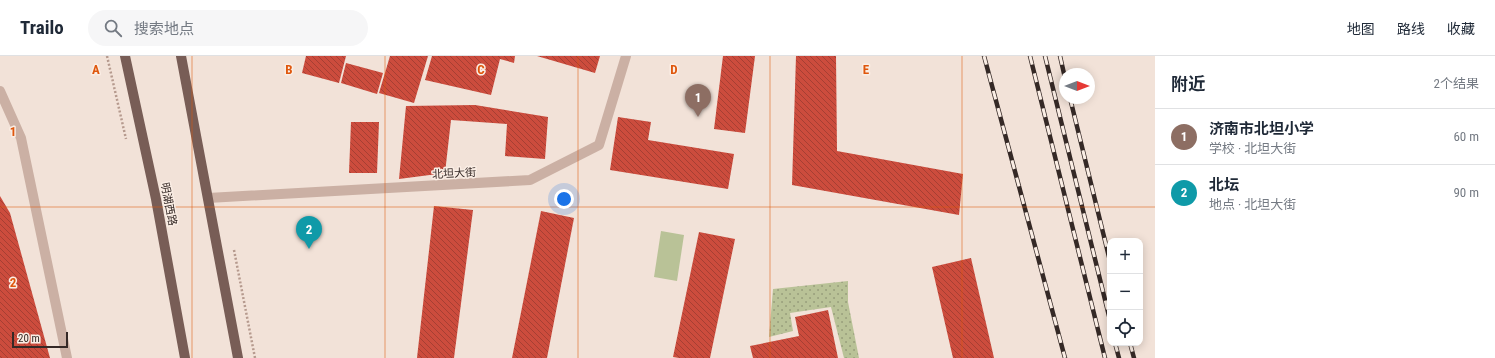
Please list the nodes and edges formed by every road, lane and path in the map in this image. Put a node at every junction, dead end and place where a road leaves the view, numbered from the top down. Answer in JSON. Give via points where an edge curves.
{"nodes":[{"id":1,"x":107,"y":56,"type":"edge"},
{"id":2,"x":125,"y":56,"type":"edge"},
{"id":3,"x":181,"y":56,"type":"edge"},
{"id":4,"x":626,"y":56,"type":"edge"},
{"id":5,"x":0,"y":91,"type":"edge"},
{"id":6,"x":128,"y":147,"type":"dead end"},
{"id":7,"x":208,"y":198,"type":"junction"},
{"id":8,"x":67,"y":358,"type":"edge"},
{"id":9,"x":185,"y":358,"type":"edge"},
{"id":10,"x":238,"y":358,"type":"edge"}],
"edges":[{"from":1,"to":6,"type":"path"},
{"from":2,"to":9,"type":"main road","name":"明湖西路","via":[[156,199]]},
{"from":3,"to":7,"type":"main road"},
{"from":4,"to":7,"type":"street","name":"北坦大街","via":[[599,145],[530,180]]},
{"from":5,"to":8,"type":"street","via":[[21,138]]},
{"from":7,"to":10,"type":"main road"}]}
